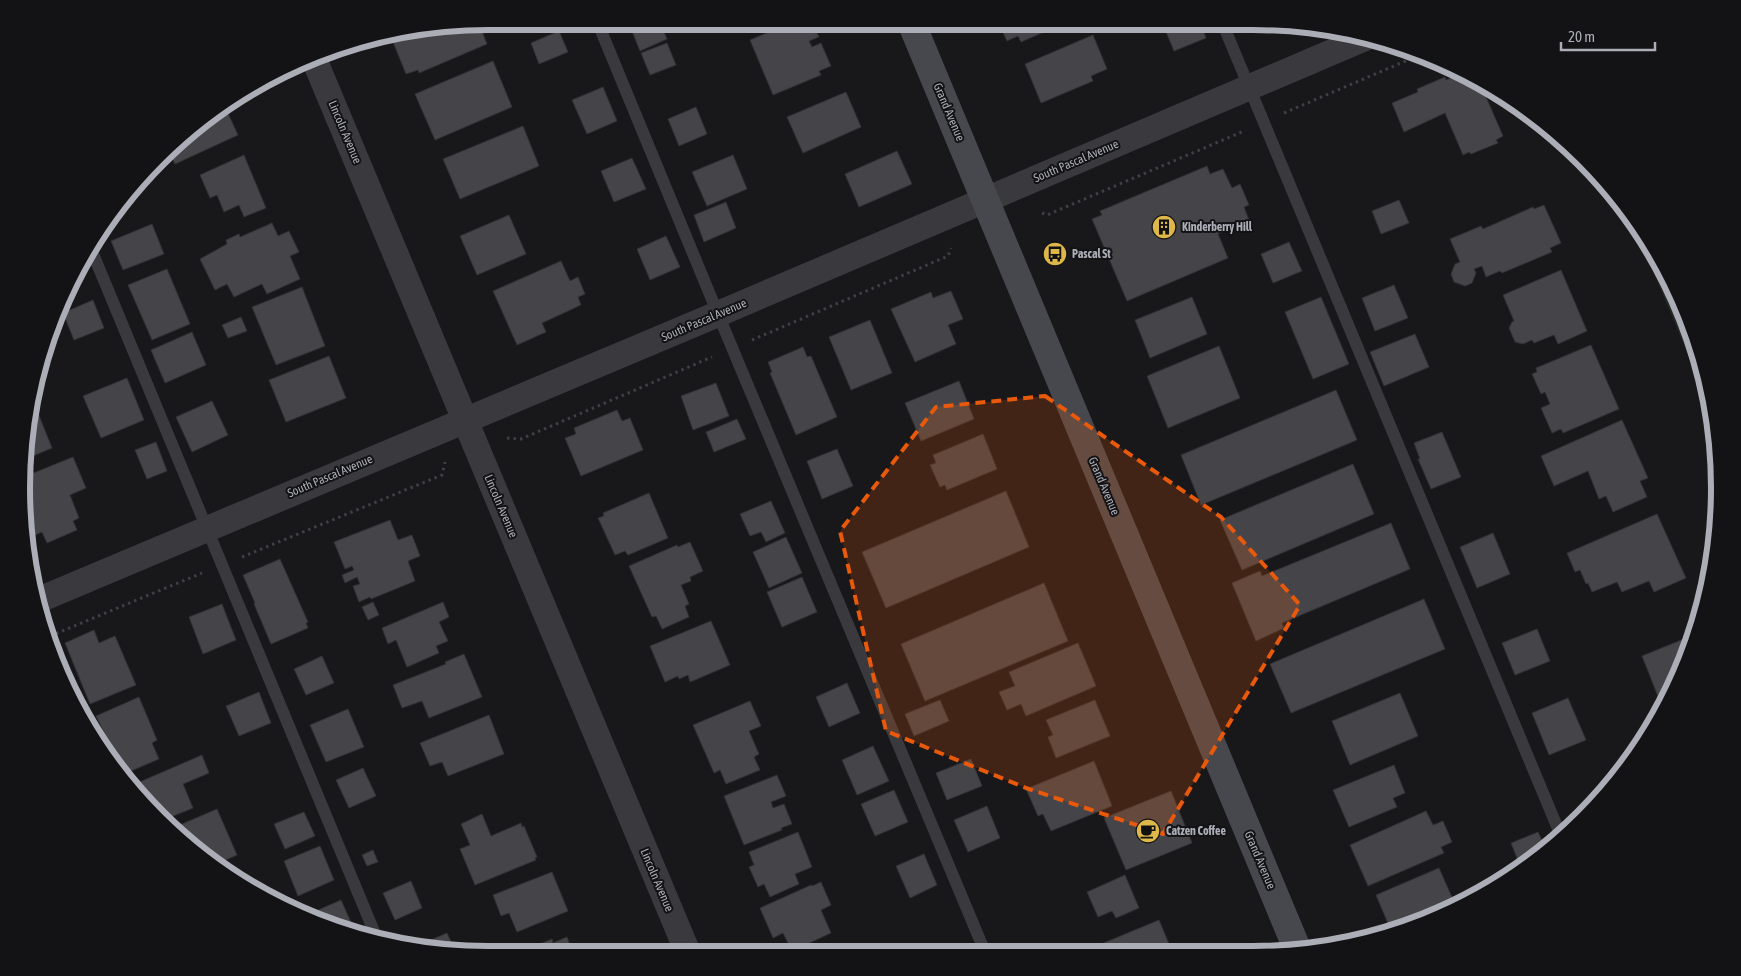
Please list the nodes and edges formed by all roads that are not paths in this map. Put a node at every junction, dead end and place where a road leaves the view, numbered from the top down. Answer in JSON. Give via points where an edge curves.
{"nodes":[{"id":1,"x":601,"y":30,"type":"edge"},
{"id":2,"x":914,"y":30,"type":"edge"},
{"id":3,"x":1225,"y":30,"type":"edge"},
{"id":4,"x":1355,"y":42,"type":"edge"},
{"id":5,"x":316,"y":64,"type":"edge"},
{"id":6,"x":1250,"y":87,"type":"junction"},
{"id":7,"x":985,"y":199,"type":"junction"},
{"id":8,"x":94,"y":255,"type":"edge"},
{"id":9,"x":718,"y":314,"type":"junction"},
{"id":10,"x":465,"y":420,"type":"junction"},
{"id":11,"x":207,"y":528,"type":"junction"},
{"id":12,"x":44,"y":598,"type":"edge"},
{"id":13,"x":1558,"y":829,"type":"edge"},
{"id":14,"x":374,"y":931,"type":"edge"},
{"id":15,"x":1295,"y":944,"type":"edge"},
{"id":16,"x":685,"y":946,"type":"edge"},
{"id":17,"x":982,"y":946,"type":"edge"}],
"edges":[{"from":1,"to":9,"type":"lane"},
{"from":2,"to":7,"type":"main road","name":"Grand Avenue"},
{"from":3,"to":6,"type":"lane"},
{"from":4,"to":6,"type":"street","name":"South Pascal Avenue"},
{"from":5,"to":10,"type":"street","name":"Lincoln Avenue"},
{"from":6,"to":7,"type":"street","name":"South Pascal Avenue"},
{"from":6,"to":13,"type":"lane"},
{"from":7,"to":9,"type":"street","name":"South Pascal Avenue"},
{"from":7,"to":15,"type":"main road","name":"Grand Avenue"},
{"from":8,"to":11,"type":"lane"},
{"from":9,"to":10,"type":"street","name":"South Pascal Avenue"},
{"from":9,"to":17,"type":"lane"},
{"from":10,"to":11,"type":"street","name":"South Pascal Avenue"},
{"from":10,"to":16,"type":"street","name":"Lincoln Avenue"},
{"from":11,"to":12,"type":"street","name":"South Pascal Avenue"},
{"from":11,"to":14,"type":"lane"}]}
